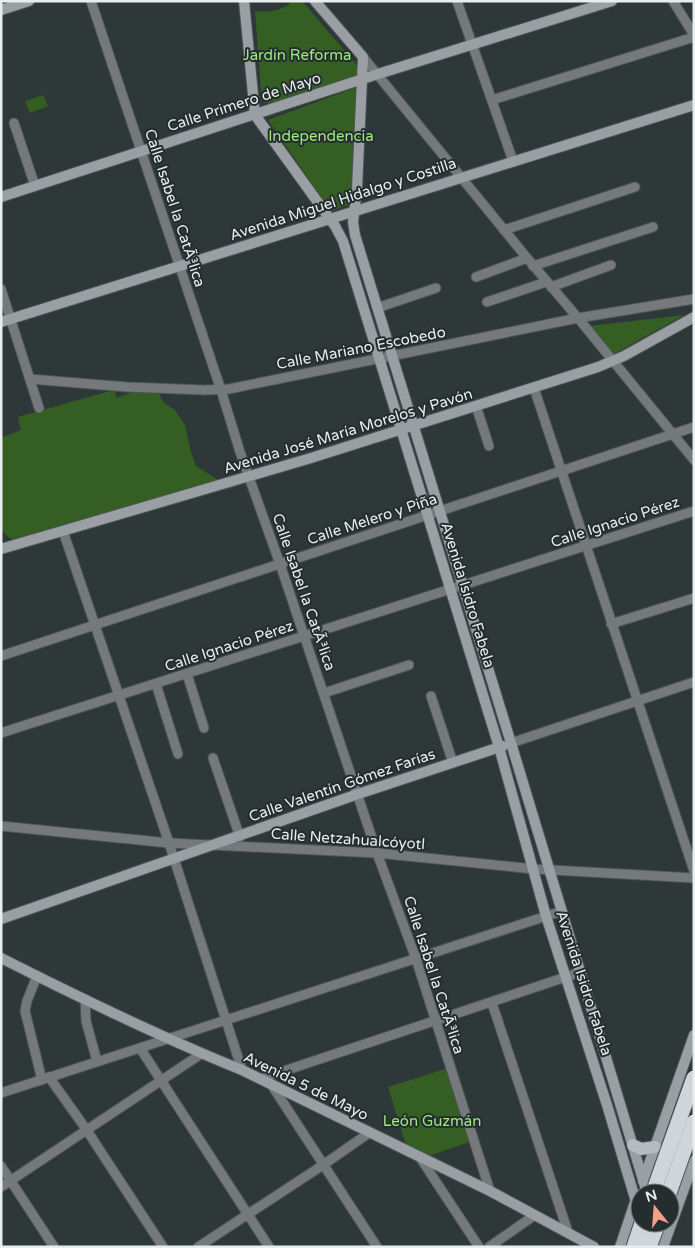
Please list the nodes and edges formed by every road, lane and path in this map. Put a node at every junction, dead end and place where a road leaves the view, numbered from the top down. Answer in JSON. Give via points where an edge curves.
{"nodes":[{"id":1,"x":29,"y":1,"type":"edge"},
{"id":2,"x":91,"y":1,"type":"edge"},
{"id":3,"x":244,"y":1,"type":"edge"},
{"id":4,"x":315,"y":1,"type":"edge"},
{"id":5,"x":457,"y":1,"type":"edge"},
{"id":6,"x":612,"y":1,"type":"edge"},
{"id":7,"x":673,"y":1,"type":"edge"},
{"id":8,"x":1,"y":10,"type":"edge"},
{"id":9,"x":694,"y":36,"type":"edge"},
{"id":10,"x":472,"y":45,"type":"junction"},
{"id":11,"x":363,"y":57,"type":"junction"},
{"id":12,"x":378,"y":74,"type":"junction"},
{"id":13,"x":361,"y":81,"type":"junction"},
{"id":14,"x":492,"y":100,"type":"junction"},
{"id":15,"x":694,"y":105,"type":"edge"},
{"id":16,"x":255,"y":115,"type":"junction"},
{"id":17,"x":14,"y":123,"type":"dead end"},
{"id":18,"x":141,"y":151,"type":"junction"},
{"id":19,"x":513,"y":161,"type":"junction"},
{"id":20,"x":460,"y":177,"type":"junction"},
{"id":21,"x":35,"y":186,"type":"junction"},
{"id":22,"x":635,"y":188,"type":"dead end"},
{"id":23,"x":1,"y":197,"type":"edge"},
{"id":24,"x":354,"y":212,"type":"junction"},
{"id":25,"x":330,"y":219,"type":"junction"},
{"id":26,"x":653,"y":227,"type":"dead end"},
{"id":27,"x":504,"y":230,"type":"junction"},
{"id":28,"x":527,"y":258,"type":"junction"},
{"id":29,"x":611,"y":265,"type":"dead end"},
{"id":30,"x":533,"y":266,"type":"junction"},
{"id":31,"x":180,"y":267,"type":"junction"},
{"id":32,"x":476,"y":276,"type":"dead end"},
{"id":33,"x":548,"y":284,"type":"junction"},
{"id":34,"x":436,"y":288,"type":"dead end"},
{"id":35,"x":1,"y":289,"type":"edge"},
{"id":36,"x":694,"y":299,"type":"edge"},
{"id":37,"x":487,"y":302,"type":"dead end"},
{"id":38,"x":377,"y":308,"type":"junction"},
{"id":39,"x":694,"y":317,"type":"edge"},
{"id":40,"x":578,"y":318,"type":"junction"},
{"id":41,"x":6,"y":321,"type":"edge"},
{"id":42,"x":392,"y":356,"type":"junction"},
{"id":43,"x":379,"y":359,"type":"junction"},
{"id":44,"x":614,"y":361,"type":"junction"},
{"id":45,"x":30,"y":379,"type":"junction"},
{"id":46,"x":534,"y":388,"type":"junction"},
{"id":47,"x":221,"y":390,"type":"junction"},
{"id":48,"x":476,"y":406,"type":"junction"},
{"id":49,"x":39,"y":408,"type":"dead end"},
{"id":50,"x":413,"y":426,"type":"junction"},
{"id":51,"x":694,"y":427,"type":"edge"},
{"id":52,"x":401,"y":430,"type":"junction"},
{"id":53,"x":673,"y":434,"type":"junction"},
{"id":54,"x":489,"y":446,"type":"dead end"},
{"id":55,"x":694,"y":460,"type":"edge"},
{"id":56,"x":561,"y":471,"type":"junction"},
{"id":57,"x":249,"y":477,"type":"junction"},
{"id":58,"x":439,"y":511,"type":"junction"},
{"id":59,"x":694,"y":511,"type":"edge"},
{"id":60,"x":428,"y":514,"type":"junction"},
{"id":61,"x":63,"y":531,"type":"junction"},
{"id":62,"x":585,"y":546,"type":"junction"},
{"id":63,"x":1,"y":549,"type":"edge"},
{"id":64,"x":280,"y":564,"type":"junction"},
{"id":65,"x":462,"y":586,"type":"junction"},
{"id":66,"x":450,"y":589,"type":"junction"},
{"id":67,"x":694,"y":598,"type":"edge"},
{"id":68,"x":611,"y":624,"type":"junction"},
{"id":69,"x":95,"y":625,"type":"junction"},
{"id":70,"x":305,"y":636,"type":"junction"},
{"id":71,"x":1,"y":656,"type":"edge"},
{"id":72,"x":409,"y":665,"type":"dead end"},
{"id":73,"x":187,"y":674,"type":"junction"},
{"id":74,"x":694,"y":682,"type":"edge"},
{"id":75,"x":156,"y":684,"type":"junction"},
{"id":76,"x":324,"y":693,"type":"junction"},
{"id":77,"x":118,"y":696,"type":"junction"},
{"id":78,"x":431,"y":696,"type":"dead end"},
{"id":79,"x":637,"y":701,"type":"junction"},
{"id":80,"x":204,"y":728,"type":"dead end"},
{"id":81,"x":1,"y":734,"type":"edge"},
{"id":82,"x":511,"y":743,"type":"junction"},
{"id":83,"x":499,"y":747,"type":"junction"},
{"id":84,"x":178,"y":754,"type":"dead end"},
{"id":85,"x":213,"y":758,"type":"dead end"},
{"id":86,"x":453,"y":762,"type":"junction"},
{"id":87,"x":358,"y":794,"type":"junction"},
{"id":88,"x":1,"y":826,"type":"edge"},
{"id":89,"x":240,"y":837,"type":"junction"},
{"id":90,"x":169,"y":843,"type":"junction"},
{"id":91,"x":216,"y":844,"type":"junction"},
{"id":92,"x":378,"y":853,"type":"junction"},
{"id":93,"x":174,"y":859,"type":"junction"},
{"id":94,"x":534,"y":869,"type":"junction"},
{"id":95,"x":549,"y":869,"type":"junction"},
{"id":96,"x":694,"y":871,"type":"edge"},
{"id":97,"x":694,"y":878,"type":"edge"},
{"id":98,"x":562,"y":911,"type":"junction"},
{"id":99,"x":546,"y":916,"type":"junction"},
{"id":100,"x":1,"y":919,"type":"edge"},
{"id":101,"x":1,"y":958,"type":"edge"},
{"id":102,"x":416,"y":958,"type":"junction"},
{"id":103,"x":581,"y":972,"type":"junction"},
{"id":104,"x":37,"y":976,"type":"junction"},
{"id":105,"x":566,"y":976,"type":"junction"},
{"id":106,"x":85,"y":1000,"type":"junction"},
{"id":107,"x":492,"y":1003,"type":"junction"},
{"id":108,"x":226,"y":1021,"type":"junction"},
{"id":109,"x":434,"y":1022,"type":"junction"},
{"id":110,"x":694,"y":1035,"type":"edge"},
{"id":111,"x":169,"y":1038,"type":"junction"},
{"id":112,"x":140,"y":1048,"type":"junction"},
{"id":113,"x":201,"y":1054,"type":"junction"},
{"id":114,"x":98,"y":1061,"type":"junction"},
{"id":115,"x":242,"y":1070,"type":"junction"},
{"id":116,"x":45,"y":1078,"type":"junction"},
{"id":117,"x":694,"y":1078,"type":"edge"},
{"id":118,"x":260,"y":1079,"type":"junction"},
{"id":119,"x":162,"y":1080,"type":"junction"},
{"id":120,"x":271,"y":1084,"type":"junction"},
{"id":121,"x":1,"y":1093,"type":"edge"},
{"id":122,"x":694,"y":1122,"type":"edge"},
{"id":123,"x":86,"y":1130,"type":"junction"},
{"id":124,"x":369,"y":1133,"type":"junction"},
{"id":125,"x":633,"y":1144,"type":"junction"},
{"id":126,"x":653,"y":1152,"type":"junction"},
{"id":127,"x":420,"y":1159,"type":"junction"},
{"id":128,"x":694,"y":1161,"type":"edge"},
{"id":129,"x":323,"y":1165,"type":"junction"},
{"id":130,"x":1,"y":1166,"type":"edge"},
{"id":131,"x":690,"y":1173,"type":"junction"},
{"id":132,"x":643,"y":1180,"type":"junction"},
{"id":133,"x":11,"y":1181,"type":"junction"},
{"id":134,"x":631,"y":1183,"type":"edge"},
{"id":135,"x":642,"y":1183,"type":"edge"},
{"id":136,"x":644,"y":1183,"type":"edge"},
{"id":137,"x":657,"y":1183,"type":"edge"},
{"id":138,"x":672,"y":1183,"type":"edge"},
{"id":139,"x":1,"y":1187,"type":"edge"},
{"id":140,"x":490,"y":1192,"type":"junction"},
{"id":141,"x":248,"y":1214,"type":"junction"},
{"id":142,"x":535,"y":1215,"type":"junction"},
{"id":143,"x":630,"y":1217,"type":"edge"},
{"id":144,"x":568,"y":1232,"type":"junction"},
{"id":145,"x":639,"y":1233,"type":"edge"},
{"id":146,"x":649,"y":1233,"type":"edge"},
{"id":147,"x":657,"y":1233,"type":"edge"},
{"id":148,"x":658,"y":1246,"type":"edge"},
{"id":149,"x":54,"y":1247,"type":"edge"},
{"id":150,"x":163,"y":1247,"type":"edge"},
{"id":151,"x":198,"y":1247,"type":"edge"},
{"id":152,"x":269,"y":1247,"type":"edge"},
{"id":153,"x":377,"y":1247,"type":"edge"},
{"id":154,"x":479,"y":1247,"type":"edge"},
{"id":155,"x":489,"y":1247,"type":"edge"},
{"id":156,"x":594,"y":1247,"type":"edge"},
{"id":157,"x":620,"y":1247,"type":"edge"},
{"id":158,"x":634,"y":1247,"type":"edge"}],
"edges":[{"from":1,"to":8,"type":"main road"},
{"from":2,"to":18,"type":"street","name":"Calle Isabel la CatÃ³lica"},
{"from":3,"to":16,"type":"main road"},
{"from":4,"to":11,"type":"main road"},
{"from":5,"to":10,"type":"street"},
{"from":6,"to":10,"type":"main road","name":"Calle Primero de Mayo"},
{"from":7,"to":9,"type":"street"},
{"from":9,"to":14,"type":"street"},
{"from":10,"to":12,"type":"main road","name":"Calle Primero de Mayo"},
{"from":10,"to":14,"type":"street"},
{"from":11,"to":12,"type":"street"},
{"from":11,"to":13,"type":"main road","name":"Avenida Isidro Fabela"},
{"from":12,"to":13,"type":"main road","name":"Calle Primero de Mayo"},
{"from":12,"to":20,"type":"street"},
{"from":13,"to":16,"type":"main road","name":"Calle Primero de Mayo"},
{"from":13,"to":24,"type":"main road","name":"Avenida Isidro Fabela"},
{"from":14,"to":19,"type":"street"},
{"from":15,"to":19,"type":"main road","name":"Avenida Miguel Hidalgo y Costilla"},
{"from":16,"to":18,"type":"main road","name":"Calle Primero de Mayo"},
{"from":16,"to":25,"type":"main road","name":"Avenida Isidro Fabela"},
{"from":17,"to":21,"type":"street"},
{"from":18,"to":21,"type":"main road","name":"Calle Primero de Mayo"},
{"from":18,"to":31,"type":"street","name":"Calle Isabel la CatÃ³lica"},
{"from":19,"to":20,"type":"main road","name":"Avenida Miguel Hidalgo y Costilla"},
{"from":20,"to":24,"type":"main road","name":"Avenida Miguel Hidalgo y Costilla"},
{"from":20,"to":27,"type":"street"},
{"from":21,"to":23,"type":"main road","name":"Calle Primero de Mayo"},
{"from":22,"to":27,"type":"street"},
{"from":24,"to":25,"type":"main road","name":"Avenida Miguel Hidalgo y Costilla"},
{"from":24,"to":38,"type":"main road","name":"Avenida Isidro Fabela","via":[[353,228]]},
{"from":25,"to":31,"type":"main road","name":"Avenida Miguel Hidalgo y Costilla"},
{"from":25,"to":43,"type":"main road","name":"Avenida Isidro Fabela","via":[[343,240]]},
{"from":26,"to":30,"type":"street"},
{"from":27,"to":28,"type":"street"},
{"from":28,"to":30,"type":"street"},
{"from":28,"to":32,"type":"street"},
{"from":29,"to":33,"type":"street"},
{"from":30,"to":33,"type":"street"},
{"from":31,"to":41,"type":"main road","name":"Avenida Miguel Hidalgo y Costilla"},
{"from":31,"to":47,"type":"street","name":"Calle Isabel la CatÃ³lica"},
{"from":33,"to":37,"type":"street"},
{"from":33,"to":40,"type":"street"},
{"from":34,"to":38,"type":"street"},
{"from":35,"to":41,"type":"street"},
{"from":36,"to":40,"type":"street","name":"Calle Mariano Escobedo"},
{"from":38,"to":42,"type":"main road","name":"Avenida Isidro Fabela"},
{"from":39,"to":44,"type":"main road","name":"Avenida José María Morelos y Pavón"},
{"from":40,"to":42,"type":"street","name":"Calle Mariano Escobedo"},
{"from":40,"to":44,"type":"street"},
{"from":41,"to":45,"type":"street"},
{"from":42,"to":43,"type":"street","name":"Calle Mariano Escobedo"},
{"from":42,"to":50,"type":"main road","name":"Avenida Isidro Fabela"},
{"from":43,"to":47,"type":"street","name":"Calle Mariano Escobedo"},
{"from":43,"to":52,"type":"main road","name":"Avenida Isidro Fabela"},
{"from":44,"to":46,"type":"main road","name":"Avenida José María Morelos y Pavón"},
{"from":44,"to":53,"type":"street"},
{"from":45,"to":47,"type":"street","name":"Calle Mariano Escobedo"},
{"from":45,"to":49,"type":"street"},
{"from":46,"to":48,"type":"main road","name":"Avenida José María Morelos y Pavón"},
{"from":46,"to":56,"type":"street"},
{"from":47,"to":57,"type":"street","name":"Calle Isabel la CatÃ³lica"},
{"from":48,"to":50,"type":"main road","name":"Avenida José María Morelos y Pavón"},
{"from":48,"to":54,"type":"street"},
{"from":50,"to":52,"type":"main road","name":"Avenida José María Morelos y Pavón"},
{"from":50,"to":58,"type":"main road","name":"Avenida Isidro Fabela"},
{"from":51,"to":53,"type":"street","name":"Calle Melero y Piña"},
{"from":52,"to":57,"type":"main road","name":"Avenida José María Morelos y Pavón"},
{"from":52,"to":60,"type":"main road","name":"Avenida Isidro Fabela"},
{"from":53,"to":55,"type":"street"},
{"from":53,"to":56,"type":"street","name":"Calle Melero y Piña"},
{"from":56,"to":58,"type":"street","name":"Calle Melero y Piña"},
{"from":56,"to":62,"type":"street"},
{"from":57,"to":61,"type":"main road","name":"Avenida José María Morelos y Pavón"},
{"from":57,"to":64,"type":"street","name":"Calle Isabel la CatÃ³lica"},
{"from":58,"to":60,"type":"street","name":"Calle Melero y Piña"},
{"from":58,"to":65,"type":"main road","name":"Avenida Isidro Fabela"},
{"from":59,"to":62,"type":"street","name":"Calle Ignacio Pérez"},
{"from":60,"to":64,"type":"street","name":"Calle Melero y Piña"},
{"from":60,"to":66,"type":"main road","name":"Avenida Isidro Fabela"},
{"from":61,"to":63,"type":"main road","name":"Avenida José María Morelos y Pavón"},
{"from":61,"to":69,"type":"street"},
{"from":62,"to":65,"type":"street","name":"Calle Ignacio Pérez"},
{"from":62,"to":68,"type":"street"},
{"from":64,"to":69,"type":"street","name":"Calle Melero y Piña"},
{"from":64,"to":70,"type":"street","name":"Calle Isabel la CatÃ³lica"},
{"from":65,"to":66,"type":"street","name":"Calle Ignacio Pérez"},
{"from":65,"to":82,"type":"main road","name":"Avenida Isidro Fabela"},
{"from":66,"to":70,"type":"street","name":"Calle Ignacio Pérez"},
{"from":66,"to":83,"type":"main road","name":"Avenida Isidro Fabela"},
{"from":67,"to":68,"type":"street"},
{"from":68,"to":79,"type":"street"},
{"from":69,"to":71,"type":"street","name":"Calle Melero y Piña"},
{"from":69,"to":77,"type":"street"},
{"from":70,"to":73,"type":"street","name":"Calle Ignacio Pérez"},
{"from":70,"to":76,"type":"street","name":"Calle Isabel la CatÃ³lica"},
{"from":72,"to":76,"type":"street"},
{"from":73,"to":75,"type":"street","name":"Calle Ignacio Pérez"},
{"from":73,"to":80,"type":"street"},
{"from":74,"to":79,"type":"street","name":"Calle Valentín Gómez Farías"},
{"from":75,"to":77,"type":"street","name":"Calle Ignacio Pérez"},
{"from":75,"to":84,"type":"street"},
{"from":76,"to":87,"type":"street","name":"Calle Isabel la CatÃ³lica"},
{"from":77,"to":81,"type":"street","name":"Calle Ignacio Pérez"},
{"from":77,"to":90,"type":"street"},
{"from":78,"to":86,"type":"street"},
{"from":79,"to":82,"type":"street","name":"Calle Valentín Gómez Farías"},
{"from":79,"to":96,"type":"street"},
{"from":82,"to":83,"type":"main road","name":"Calle Valentín Gómez Farías"},
{"from":82,"to":95,"type":"main road","name":"Avenida Isidro Fabela"},
{"from":83,"to":86,"type":"main road","name":"Calle Valentín Gómez Farías"},
{"from":83,"to":94,"type":"main road","name":"Avenida Isidro Fabela"},
{"from":85,"to":89,"type":"street"},
{"from":86,"to":87,"type":"main road","name":"Calle Valentín Gómez Farías"},
{"from":87,"to":89,"type":"main road","name":"Calle Valentín Gómez Farías"},
{"from":87,"to":92,"type":"street","name":"Calle Isabel la CatÃ³lica"},
{"from":88,"to":90,"type":"street","name":"Calle Netzahualcóyotl"},
{"from":89,"to":91,"type":"main road","name":"Calle Valentín Gómez Farías"},
{"from":90,"to":91,"type":"street","name":"Calle Netzahualcóyotl"},
{"from":90,"to":93,"type":"street"},
{"from":91,"to":92,"type":"street","name":"Calle Netzahualcóyotl"},
{"from":91,"to":93,"type":"main road","name":"Calle Valentín Gómez Farías"},
{"from":92,"to":94,"type":"street","name":"Calle Netzahualcóyotl"},
{"from":92,"to":102,"type":"street","name":"Calle Isabel la CatÃ³lica"},
{"from":93,"to":100,"type":"main road","name":"Calle Valentín Gómez Farías"},
{"from":93,"to":108,"type":"street"},
{"from":94,"to":95,"type":"street","name":"Calle Netzahualcóyotl"},
{"from":94,"to":99,"type":"main road","name":"Avenida Isidro Fabela"},
{"from":95,"to":97,"type":"street","name":"Calle Netzahualcóyotl"},
{"from":95,"to":98,"type":"main road","name":"Avenida Isidro Fabela"},
{"from":98,"to":99,"type":"street"},
{"from":98,"to":103,"type":"main road","name":"Avenida Isidro Fabela"},
{"from":99,"to":102,"type":"street"},
{"from":99,"to":105,"type":"main road","name":"Avenida Isidro Fabela"},
{"from":101,"to":104,"type":"main road","name":"Avenida 5 de Mayo"},
{"from":102,"to":108,"type":"street"},
{"from":102,"to":109,"type":"street","name":"Calle Isabel la CatÃ³lica"},
{"from":103,"to":105,"type":"street"},
{"from":103,"to":125,"type":"main road","name":"Avenida Isidro Fabela"},
{"from":104,"to":106,"type":"main road","name":"Avenida 5 de Mayo"},
{"from":104,"to":116,"type":"street","via":[[25,1010]]},
{"from":105,"to":107,"type":"street"},
{"from":105,"to":134,"type":"main road","name":"Avenida Isidro Fabela"},
{"from":106,"to":111,"type":"main road","name":"Avenida 5 de Mayo"},
{"from":106,"to":114,"type":"street","via":[[86,1021]]},
{"from":107,"to":109,"type":"street"},
{"from":107,"to":144,"type":"street"},
{"from":108,"to":111,"type":"street"},
{"from":108,"to":115,"type":"street"},
{"from":109,"to":118,"type":"street"},
{"from":109,"to":140,"type":"street","name":"Calle Isabel la CatÃ³lica"},
{"from":110,"to":126,"type":"main road"},
{"from":111,"to":112,"type":"street"},
{"from":111,"to":113,"type":"main road","name":"Avenida 5 de Mayo"},
{"from":112,"to":114,"type":"street"},
{"from":112,"to":119,"type":"street"},
{"from":113,"to":115,"type":"main road","name":"Avenida 5 de Mayo"},
{"from":113,"to":119,"type":"street"},
{"from":114,"to":116,"type":"street"},
{"from":115,"to":118,"type":"main road","name":"Avenida 5 de Mayo"},
{"from":116,"to":121,"type":"street"},
{"from":116,"to":123,"type":"street"},
{"from":117,"to":137,"type":"highway","bridge":true},
{"from":118,"to":120,"type":"main road","name":"Avenida 5 de Mayo"},
{"from":119,"to":123,"type":"street"},
{"from":119,"to":141,"type":"street"},
{"from":120,"to":124,"type":"main road","name":"Avenida 5 de Mayo"},
{"from":120,"to":129,"type":"street"},
{"from":122,"to":138,"type":"highway","bridge":true},
{"from":123,"to":133,"type":"street"},
{"from":123,"to":150,"type":"street"},
{"from":124,"to":127,"type":"main road","name":"Avenida 5 de Mayo"},
{"from":124,"to":129,"type":"street"},
{"from":125,"to":126,"type":"main road"},
{"from":125,"to":132,"type":"main road","name":"Avenida Isidro Fabela"},
{"from":126,"to":131,"type":"main road","via":[[654,1167],[667,1177],[680,1178]]},
{"from":126,"to":132,"type":"main road"},
{"from":127,"to":140,"type":"main road","name":"Avenida 5 de Mayo"},
{"from":127,"to":154,"type":"street"},
{"from":128,"to":131,"type":"main road"},
{"from":129,"to":141,"type":"street"},
{"from":129,"to":153,"type":"street"},
{"from":130,"to":133,"type":"street"},
{"from":131,"to":148,"type":"main road"},
{"from":132,"to":135,"type":"main road"},
{"from":132,"to":136,"type":"main road","name":"Avenida Isidro Fabela"},
{"from":133,"to":139,"type":"street"},
{"from":133,"to":149,"type":"street"},
{"from":140,"to":142,"type":"main road","name":"Avenida 5 de Mayo"},
{"from":141,"to":151,"type":"street"},
{"from":141,"to":152,"type":"street"},
{"from":142,"to":144,"type":"main road","name":"Avenida 5 de Mayo"},
{"from":142,"to":155,"type":"street"},
{"from":143,"to":157,"type":"main road"},
{"from":144,"to":156,"type":"main road","name":"Avenida 5 de Mayo"},
{"from":145,"to":158,"type":"highway","bridge":true},
{"from":146,"to":148,"type":"main road"},
{"from":147,"to":148,"type":"highway","bridge":true}]}
